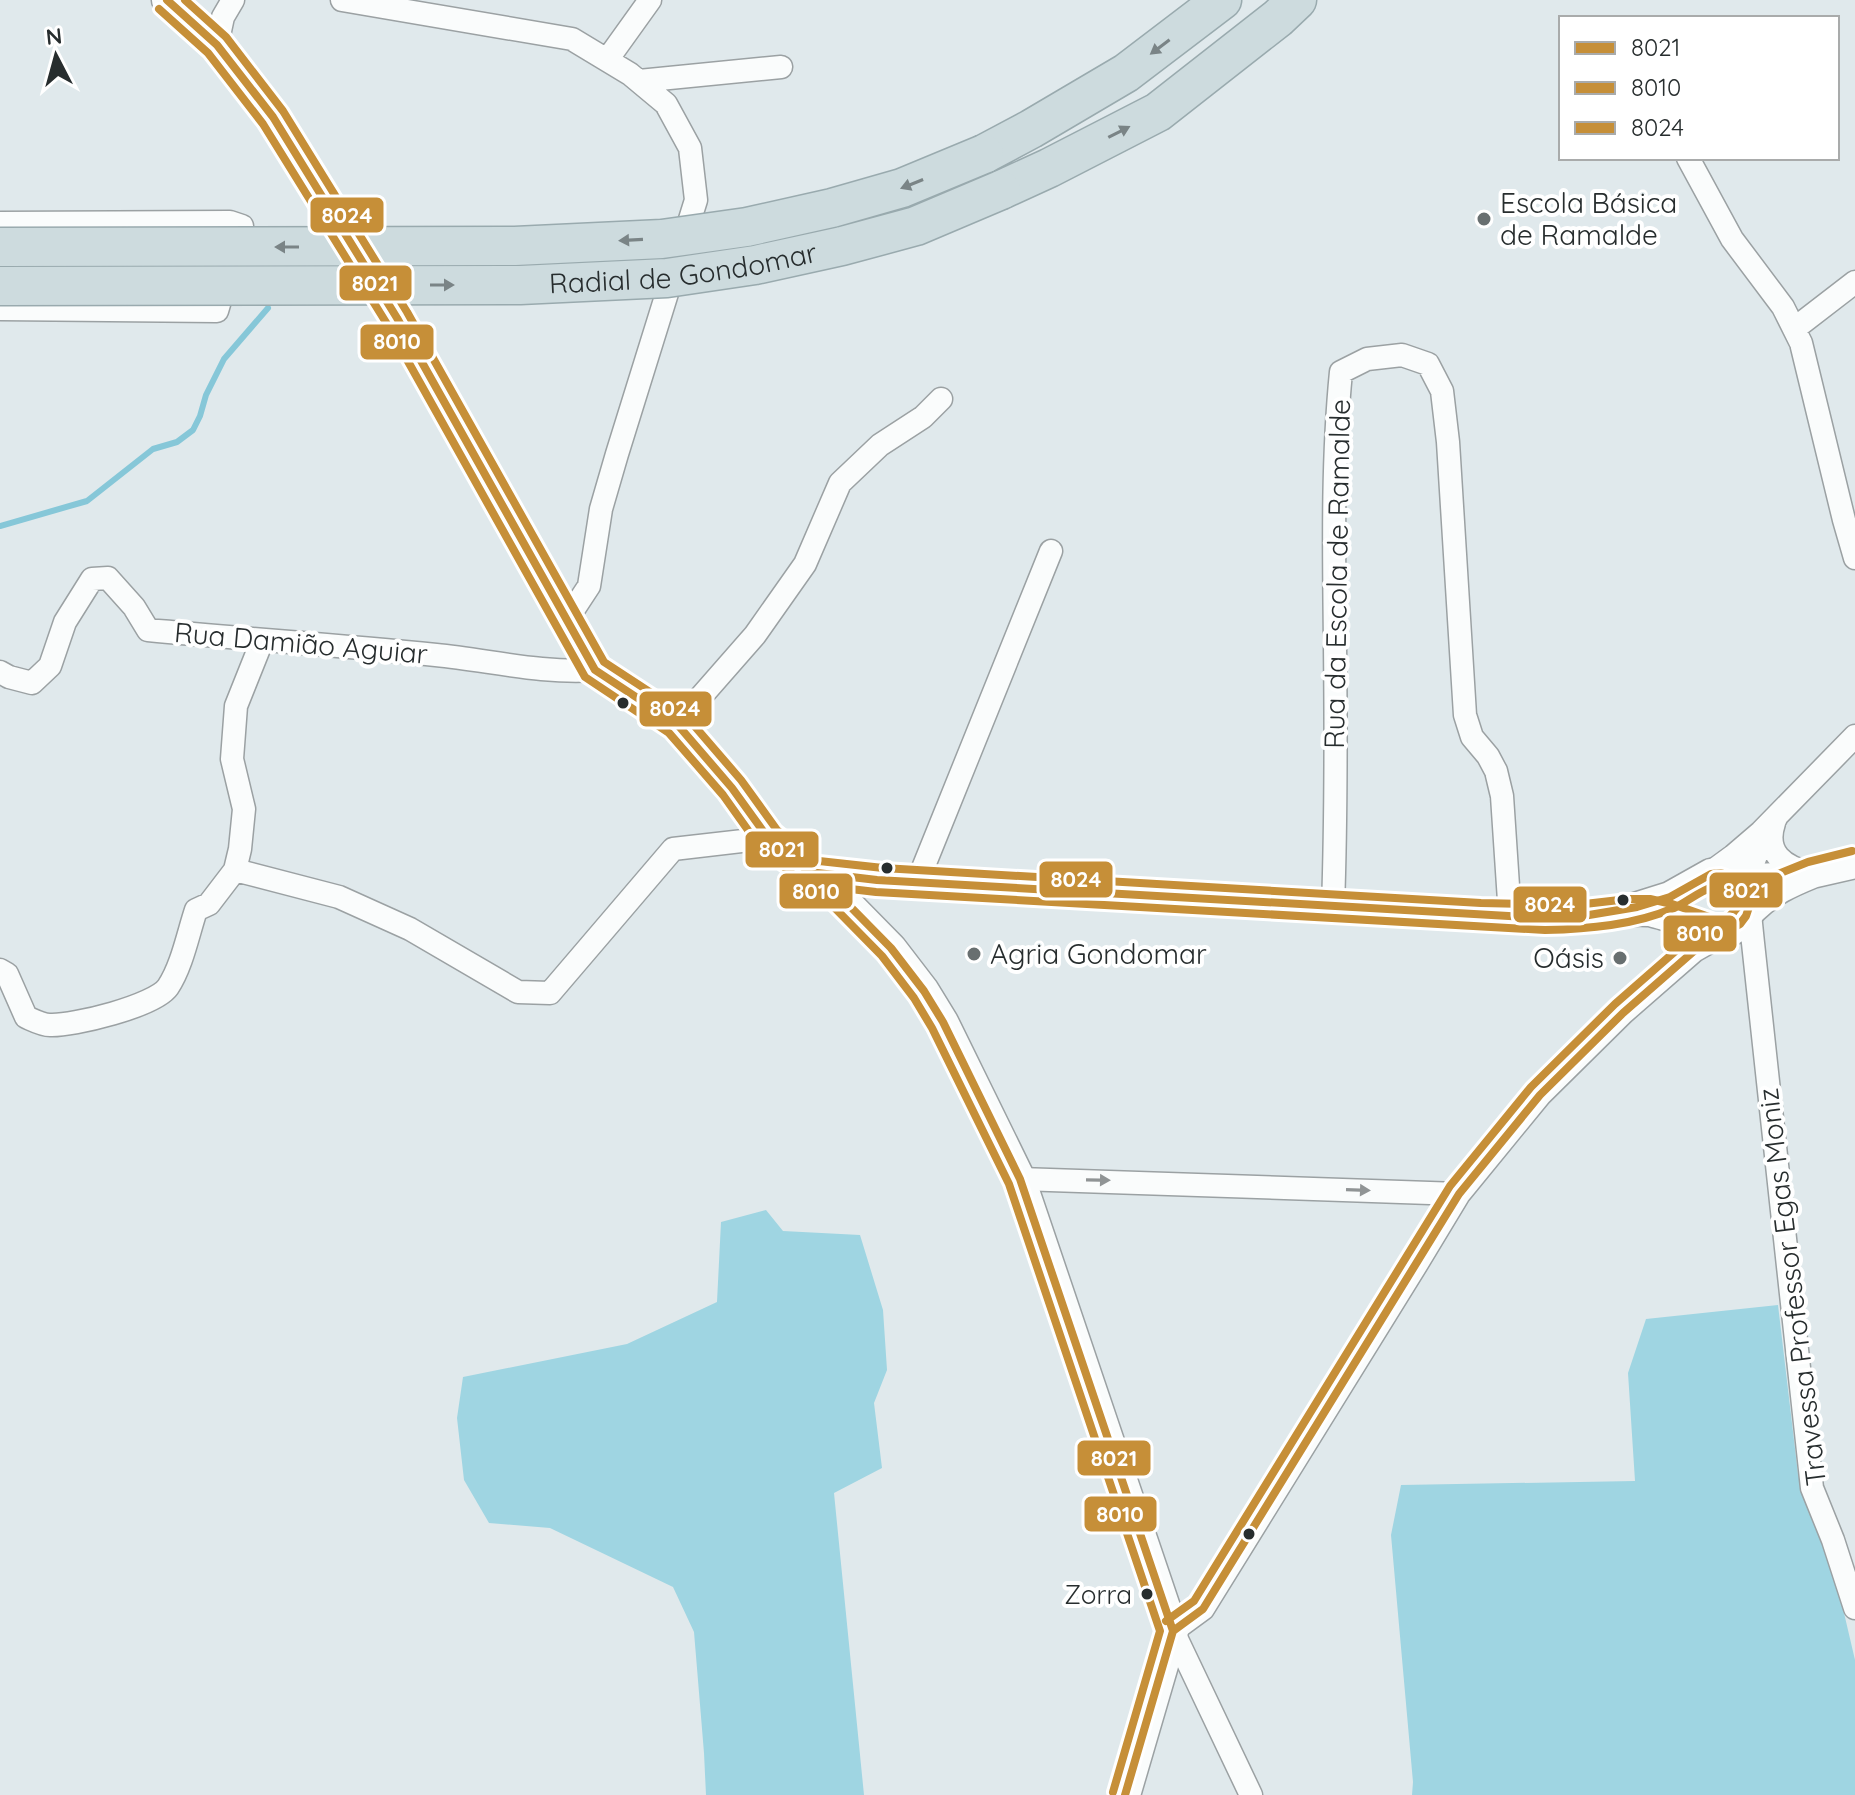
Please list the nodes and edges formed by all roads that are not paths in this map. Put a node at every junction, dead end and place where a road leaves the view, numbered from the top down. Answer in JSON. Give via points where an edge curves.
{"nodes":[{"id":1,"x":167,"y":0,"type":"edge"},
{"id":2,"x":233,"y":0,"type":"edge"},
{"id":3,"x":342,"y":0,"type":"edge"},
{"id":4,"x":650,"y":0,"type":"edge"},
{"id":5,"x":1222,"y":0,"type":"edge"},
{"id":6,"x":1297,"y":0,"type":"edge"},
{"id":7,"x":217,"y":45,"type":"junction"},
{"id":8,"x":607,"y":60,"type":"junction"},
{"id":9,"x":781,"y":67,"type":"dead end"},
{"id":10,"x":639,"y":81,"type":"junction"},
{"id":11,"x":1689,"y":160,"type":"edge"},
{"id":12,"x":0,"y":223,"type":"edge"},
{"id":13,"x":0,"y":247,"type":"edge"},
{"id":14,"x":1855,"y":282,"type":"edge"},
{"id":15,"x":0,"y":286,"type":"edge"},
{"id":16,"x":0,"y":309,"type":"edge"},
{"id":17,"x":1794,"y":329,"type":"junction"},
{"id":18,"x":941,"y":399,"type":"dead end"},
{"id":19,"x":1847,"y":498,"type":"edge"},
{"id":20,"x":1051,"y":551,"type":"dead end"},
{"id":21,"x":1855,"y":558,"type":"edge"},
{"id":22,"x":566,"y":621,"type":"junction"},
{"id":23,"x":262,"y":641,"type":"junction"},
{"id":24,"x":595,"y":670,"type":"junction"},
{"id":25,"x":0,"y":672,"type":"edge"},
{"id":26,"x":677,"y":724,"type":"junction"},
{"id":27,"x":1855,"y":736,"type":"edge"},
{"id":28,"x":1776,"y":818,"type":"junction"},
{"id":29,"x":768,"y":838,"type":"junction"},
{"id":30,"x":1855,"y":863,"type":"edge"},
{"id":31,"x":235,"y":870,"type":"junction"},
{"id":32,"x":809,"y":872,"type":"junction"},
{"id":33,"x":1812,"y":873,"type":"junction"},
{"id":34,"x":917,"y":883,"type":"junction"},
{"id":35,"x":1333,"y":907,"type":"junction"},
{"id":36,"x":1610,"y":913,"type":"junction"},
{"id":37,"x":1510,"y":916,"type":"junction"},
{"id":38,"x":1731,"y":919,"type":"junction"},
{"id":39,"x":0,"y":970,"type":"edge"},
{"id":40,"x":1020,"y":1179,"type":"junction"},
{"id":41,"x":1459,"y":1194,"type":"junction"},
{"id":42,"x":1855,"y":1608,"type":"edge"},
{"id":43,"x":1173,"y":1631,"type":"junction"},
{"id":44,"x":1125,"y":1795,"type":"edge"},
{"id":45,"x":1251,"y":1795,"type":"edge"}],
"edges":[{"from":1,"to":7,"type":"main road"},
{"from":2,"to":7,"type":"street"},
{"from":3,"to":8,"type":"street","via":[[572,39]]},
{"from":4,"to":8,"type":"street"},
{"from":5,"to":13,"type":"highway","name":"Radial de Gondomar","one_way":true,"bridge":true,"via":[[1126,73],[984,154],[902,188],[747,227],[662,239],[515,246]]},
{"from":15,"to":6,"type":"highway","name":"Radial de Gondomar","one_way":true,"bridge":true,"via":[[520,285],[667,278],[842,246],[916,226],[1001,190],[1158,112]]},
{"from":7,"to":22,"type":"main road","via":[[273,117],[397,318]]},
{"from":8,"to":10,"type":"street"},
{"from":9,"to":10,"type":"street"},
{"from":10,"to":22,"type":"street","via":[[666,104],[690,148],[696,200],[601,509],[589,586]]},
{"from":11,"to":17,"type":"street","via":[[1732,239]]},
{"from":12,"to":16,"type":"street","via":[[242,226],[217,311]]},
{"from":14,"to":17,"type":"street"},
{"from":17,"to":19,"type":"street"},
{"from":18,"to":26,"type":"street","via":[[840,483],[805,564],[755,635]]},
{"from":19,"to":21,"type":"street"},
{"from":20,"to":34,"type":"street"},
{"from":22,"to":24,"type":"main road"},
{"from":23,"to":24,"type":"street","name":"Rua Damião Aguiar"},
{"from":23,"to":25,"type":"street","name":"Rua Damião Aguiar","via":[[148,630],[108,578],[92,579],[65,622],[50,666],[32,683]]},
{"from":23,"to":31,"type":"street","via":[[236,706],[232,759],[244,809]]},
{"from":24,"to":26,"type":"main road"},
{"from":26,"to":29,"type":"main road"},
{"from":27,"to":28,"type":"street"},
{"from":28,"to":33,"type":"street","via":[[1771,833],[1775,853],[1794,869]]},
{"from":28,"to":38,"type":"street","via":[[1757,850]]},
{"from":28,"to":38,"type":"street","via":[[1733,856]]},
{"from":29,"to":31,"type":"street","via":[[673,849],[550,993],[518,992],[410,929],[339,897]]},
{"from":29,"to":32,"type":"main road"},
{"from":30,"to":33,"type":"main road"},
{"from":31,"to":39,"type":"street","via":[[209,904],[196,910],[167,990],[139,1004],[102,1018],[48,1025],[26,1017],[7,974]]},
{"from":32,"to":34,"type":"main road"},
{"from":32,"to":40,"type":"main road","via":[[891,948],[924,991]]},
{"from":33,"to":38,"type":"main road","via":[[1779,887]]},
{"from":33,"to":38,"type":"main road","via":[[1757,879]]},
{"from":34,"to":35,"type":"main road"},
{"from":35,"to":37,"type":"main road"},
{"from":35,"to":37,"type":"street","name":"Rua da Escola de Ramalde","via":[[1333,502],[1341,372],[1367,359],[1402,355],[1428,364],[1442,391],[1465,715],[1472,737],[1496,771],[1502,796]]},
{"from":36,"to":37,"type":"main road"},
{"from":36,"to":38,"type":"main road"},
{"from":36,"to":38,"type":"main road","via":[[1670,897]]},
{"from":38,"to":41,"type":"street","via":[[1540,1095]]},
{"from":38,"to":42,"type":"street","name":"Travessa Professor Egas Moniz","via":[[1812,1488]]},
{"from":40,"to":41,"type":"street","one_way":true},
{"from":40,"to":43,"type":"main road"},
{"from":41,"to":43,"type":"street","via":[[1203,1609]]},
{"from":43,"to":44,"type":"main road"},
{"from":43,"to":45,"type":"street"}]}
